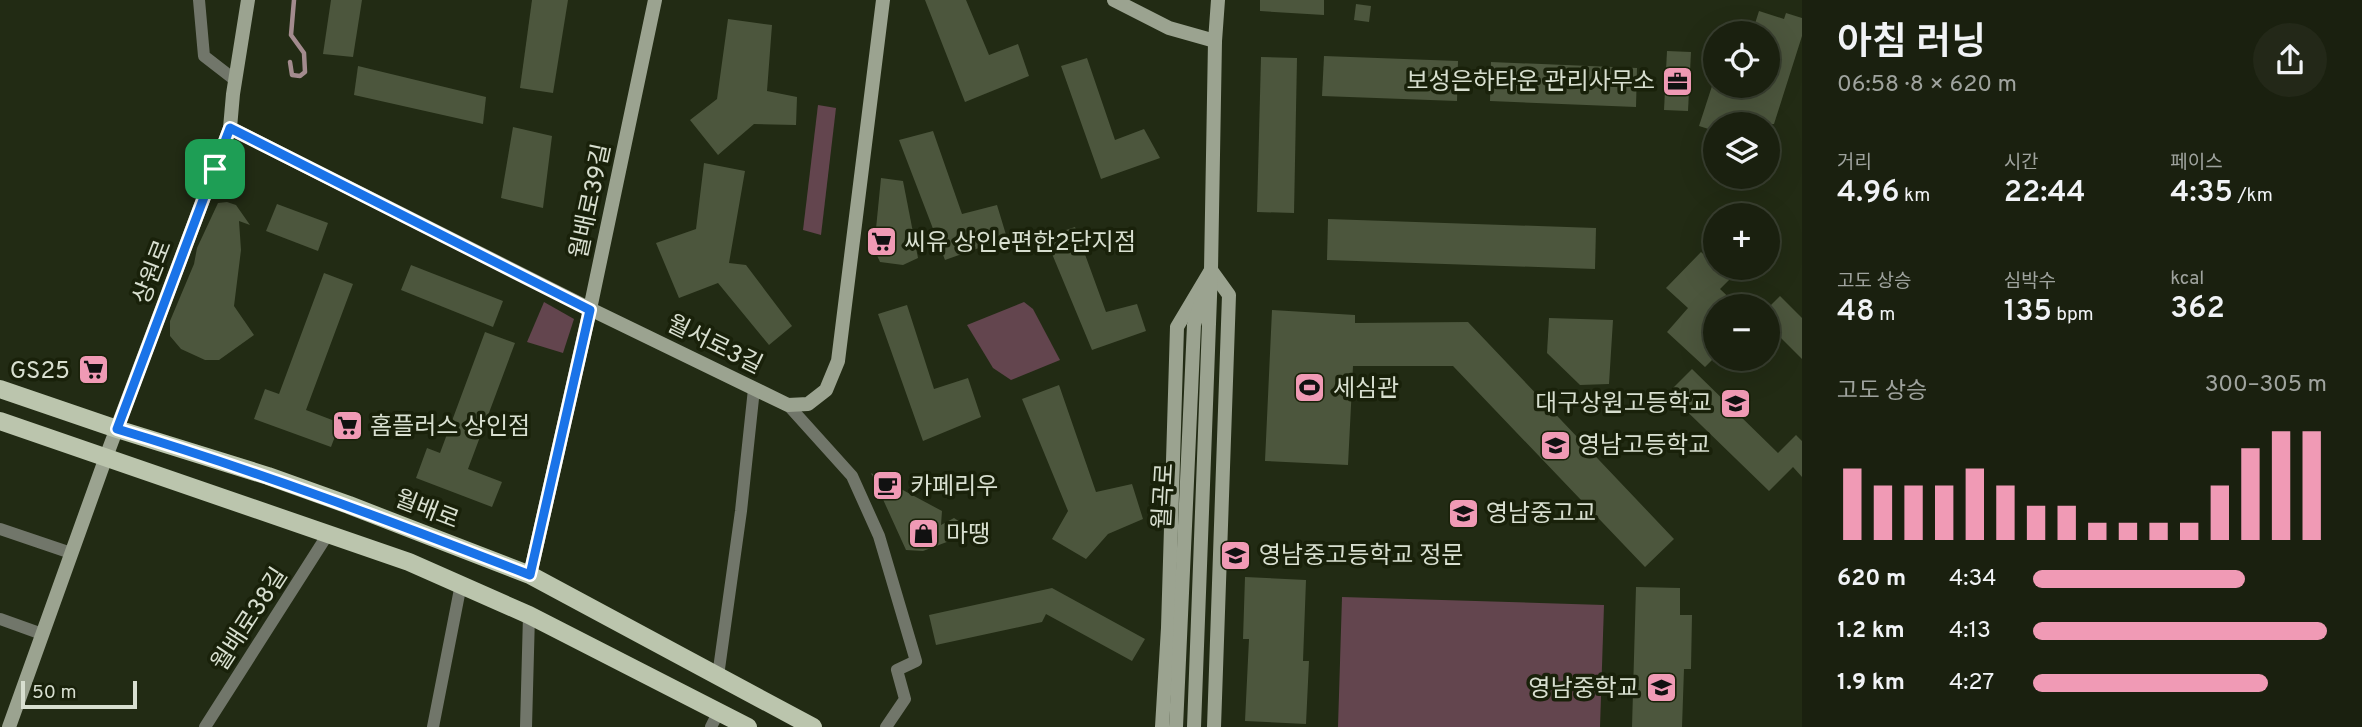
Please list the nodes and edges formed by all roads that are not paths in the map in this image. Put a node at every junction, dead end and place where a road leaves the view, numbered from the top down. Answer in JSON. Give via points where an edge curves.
{"nodes":[{"id":1,"x":199,"y":0,"type":"edge"},
{"id":2,"x":248,"y":0,"type":"edge"},
{"id":3,"x":654,"y":0,"type":"edge"},
{"id":4,"x":883,"y":0,"type":"edge"},
{"id":5,"x":1114,"y":0,"type":"edge"},
{"id":6,"x":1219,"y":0,"type":"edge"},
{"id":7,"x":1215,"y":41,"type":"junction"},
{"id":8,"x":235,"y":80,"type":"junction"},
{"id":9,"x":230,"y":128,"type":"junction"},
{"id":10,"x":1211,"y":270,"type":"junction"},
{"id":11,"x":590,"y":310,"type":"junction"},
{"id":12,"x":0,"y":389,"type":"edge"},
{"id":13,"x":754,"y":389,"type":"junction"},
{"id":14,"x":789,"y":405,"type":"junction"},
{"id":15,"x":0,"y":421,"type":"edge"},
{"id":16,"x":117,"y":429,"type":"junction"},
{"id":17,"x":106,"y":457,"type":"junction"},
{"id":18,"x":0,"y":529,"type":"edge"},
{"id":19,"x":328,"y":534,"type":"junction"},
{"id":20,"x":71,"y":553,"type":"junction"},
{"id":21,"x":530,"y":575,"type":"junction"},
{"id":22,"x":461,"y":583,"type":"junction"},
{"id":23,"x":529,"y":615,"type":"junction"},
{"id":24,"x":0,"y":619,"type":"edge"},
{"id":25,"x":43,"y":634,"type":"junction"},
{"id":26,"x":718,"y":676,"type":"junction"},
{"id":27,"x":715,"y":719,"type":"edge"},
{"id":28,"x":9,"y":727,"type":"edge"},
{"id":29,"x":205,"y":727,"type":"edge"},
{"id":30,"x":433,"y":727,"type":"edge"},
{"id":31,"x":526,"y":727,"type":"edge"},
{"id":32,"x":748,"y":727,"type":"edge"},
{"id":33,"x":813,"y":727,"type":"edge"},
{"id":34,"x":886,"y":727,"type":"edge"},
{"id":35,"x":1162,"y":727,"type":"edge"},
{"id":36,"x":1176,"y":727,"type":"edge"},
{"id":37,"x":1194,"y":727,"type":"edge"},
{"id":38,"x":1214,"y":727,"type":"edge"}],
"edges":[{"from":1,"to":8,"type":"street","via":[[204,57]]},
{"from":2,"to":8,"type":"street","name":"상원로"},
{"from":3,"to":11,"type":"street","name":"월배로39길"},
{"from":4,"to":14,"type":"street","via":[[838,361],[826,390],[808,404]]},
{"from":5,"to":7,"type":"street","via":[[1168,27]]},
{"from":6,"to":7,"type":"street","name":"월곡로"},
{"from":7,"to":10,"type":"street","name":"월곡로"},
{"from":8,"to":9,"type":"street","name":"상원로"},
{"from":9,"to":11,"type":"street","name":"월서로3길"},
{"from":9,"to":16,"type":"street","name":"상원로"},
{"from":10,"to":35,"type":"street","via":[[1177,327]]},
{"from":10,"to":36,"type":"street","name":"월곡로","via":[[1194,325]]},
{"from":10,"to":37,"type":"street","name":"월곡로"},
{"from":10,"to":38,"type":"street","via":[[1229,295]]},
{"from":11,"to":13,"type":"street","name":"월서로3길"},
{"from":11,"to":21,"type":"street","name":"월배로39길"},
{"from":12,"to":16,"type":"main road","name":"월배로"},
{"from":13,"to":14,"type":"street","name":"월서로3길"},
{"from":13,"to":26,"type":"street"},
{"from":14,"to":34,"type":"street","via":[[852,477],[879,536],[897,593],[916,661],[897,670],[905,699]]},
{"from":15,"to":17,"type":"main road"},
{"from":16,"to":17,"type":"street","name":"상원로"},
{"from":16,"to":21,"type":"main road","name":"월배로","via":[[268,476]]},
{"from":17,"to":19,"type":"main road"},
{"from":17,"to":20,"type":"street","name":"상원로"},
{"from":18,"to":20,"type":"street"},
{"from":19,"to":22,"type":"main road"},
{"from":19,"to":29,"type":"street","name":"월배로38길"},
{"from":20,"to":25,"type":"street","name":"상원로"},
{"from":21,"to":26,"type":"main road","name":"월배로"},
{"from":22,"to":23,"type":"main road"},
{"from":22,"to":30,"type":"street"},
{"from":23,"to":27,"type":"main road"},
{"from":23,"to":31,"type":"street"},
{"from":24,"to":25,"type":"street"},
{"from":25,"to":28,"type":"street","name":"상원로"},
{"from":26,"to":33,"type":"main road","name":"월배로"},
{"from":27,"to":32,"type":"main road"}]}
